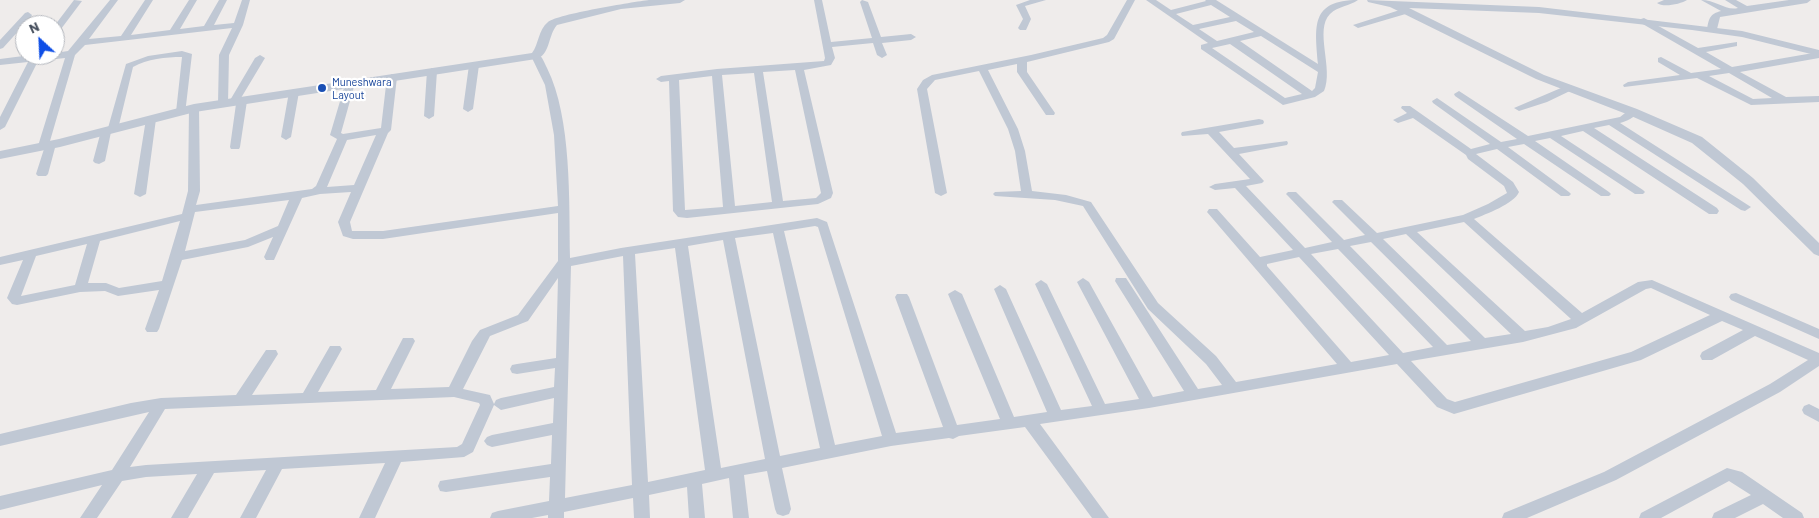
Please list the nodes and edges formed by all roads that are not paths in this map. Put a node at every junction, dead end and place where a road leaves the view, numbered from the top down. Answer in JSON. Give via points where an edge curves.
{"nodes":[{"id":1,"x":114,"y":0,"type":"edge"},
{"id":2,"x":149,"y":0,"type":"edge"},
{"id":3,"x":193,"y":0,"type":"edge"},
{"id":4,"x":223,"y":0,"type":"edge"},
{"id":5,"x":246,"y":0,"type":"edge"},
{"id":6,"x":680,"y":0,"type":"edge"},
{"id":7,"x":818,"y":0,"type":"edge"},
{"id":8,"x":1042,"y":0,"type":"edge"},
{"id":9,"x":1131,"y":0,"type":"edge"},
{"id":10,"x":1150,"y":0,"type":"edge"},
{"id":11,"x":1354,"y":0,"type":"edge"},
{"id":12,"x":1372,"y":0,"type":"edge"},
{"id":13,"x":1683,"y":0,"type":"edge"},
{"id":14,"x":1704,"y":0,"type":"edge"},
{"id":15,"x":1729,"y":0,"type":"edge"},
{"id":16,"x":1763,"y":0,"type":"edge"},
{"id":17,"x":1807,"y":0,"type":"edge"},
{"id":18,"x":78,"y":1,"type":"edge"},
{"id":19,"x":1211,"y":1,"type":"edge"},
{"id":20,"x":864,"y":2,"type":"dead end"},
{"id":21,"x":1661,"y":3,"type":"dead end"},
{"id":22,"x":1411,"y":5,"type":"edge"},
{"id":23,"x":1773,"y":5,"type":"junction"},
{"id":24,"x":1746,"y":9,"type":"junction"},
{"id":25,"x":1728,"y":12,"type":"junction"},
{"id":26,"x":1169,"y":13,"type":"junction"},
{"id":27,"x":65,"y":18,"type":"edge"},
{"id":28,"x":1237,"y":18,"type":"junction"},
{"id":29,"x":1644,"y":21,"type":"junction"},
{"id":30,"x":238,"y":25,"type":"junction"},
{"id":31,"x":1358,"y":25,"type":"dead end"},
{"id":32,"x":1023,"y":28,"type":"dead end"},
{"id":33,"x":1192,"y":28,"type":"junction"},
{"id":34,"x":207,"y":29,"type":"junction"},
{"id":35,"x":1712,"y":29,"type":"junction"},
{"id":36,"x":15,"y":30,"type":"edge"},
{"id":37,"x":173,"y":33,"type":"junction"},
{"id":38,"x":1263,"y":33,"type":"junction"},
{"id":39,"x":911,"y":37,"type":"dead end"},
{"id":40,"x":123,"y":39,"type":"junction"},
{"id":41,"x":876,"y":40,"type":"junction"},
{"id":42,"x":1233,"y":41,"type":"junction"},
{"id":43,"x":1734,"y":44,"type":"dead end"},
{"id":44,"x":80,"y":45,"type":"junction"},
{"id":45,"x":828,"y":45,"type":"junction"},
{"id":46,"x":1217,"y":45,"type":"junction"},
{"id":47,"x":0,"y":46,"type":"edge"},
{"id":48,"x":1696,"y":51,"type":"junction"},
{"id":49,"x":65,"y":54,"type":"edge"},
{"id":50,"x":71,"y":54,"type":"junction"},
{"id":51,"x":1819,"y":54,"type":"edge"},
{"id":52,"x":882,"y":55,"type":"dead end"},
{"id":53,"x":536,"y":56,"type":"junction"},
{"id":54,"x":260,"y":58,"type":"dead end"},
{"id":55,"x":15,"y":60,"type":"edge"},
{"id":56,"x":1022,"y":60,"type":"junction"},
{"id":57,"x":1661,"y":60,"type":"dead end"},
{"id":58,"x":0,"y":62,"type":"edge"},
{"id":59,"x":31,"y":65,"type":"edge"},
{"id":60,"x":474,"y":65,"type":"junction"},
{"id":61,"x":799,"y":67,"type":"junction"},
{"id":62,"x":982,"y":68,"type":"junction"},
{"id":63,"x":758,"y":70,"type":"junction"},
{"id":64,"x":1732,"y":70,"type":"junction"},
{"id":65,"x":432,"y":71,"type":"junction"},
{"id":66,"x":1323,"y":71,"type":"junction"},
{"id":67,"x":717,"y":72,"type":"junction"},
{"id":68,"x":1695,"y":76,"type":"junction"},
{"id":69,"x":392,"y":77,"type":"junction"},
{"id":70,"x":674,"y":77,"type":"junction"},
{"id":71,"x":661,"y":79,"type":"dead end"},
{"id":72,"x":350,"y":83,"type":"junction"},
{"id":73,"x":1628,"y":85,"type":"dead end"},
{"id":74,"x":1568,"y":88,"type":"junction"},
{"id":75,"x":294,"y":92,"type":"junction"},
{"id":76,"x":1459,"y":94,"type":"dead end"},
{"id":77,"x":1311,"y":95,"type":"junction"},
{"id":78,"x":1819,"y":99,"type":"edge"},
{"id":79,"x":1783,"y":100,"type":"junction"},
{"id":80,"x":1437,"y":101,"type":"dead end"},
{"id":81,"x":233,"y":102,"type":"junction"},
{"id":82,"x":194,"y":108,"type":"junction"},
{"id":83,"x":1519,"y":108,"type":"dead end"},
{"id":84,"x":468,"y":109,"type":"dead end"},
{"id":85,"x":181,"y":112,"type":"junction"},
{"id":86,"x":1633,"y":112,"type":"junction"},
{"id":87,"x":1050,"y":113,"type":"dead end"},
{"id":88,"x":429,"y":116,"type":"dead end"},
{"id":89,"x":151,"y":120,"type":"junction"},
{"id":90,"x":1398,"y":120,"type":"dead end"},
{"id":91,"x":1259,"y":122,"type":"dead end"},
{"id":92,"x":1611,"y":122,"type":"junction"},
{"id":93,"x":0,"y":127,"type":"edge"},
{"id":94,"x":1585,"y":127,"type":"junction"},
{"id":95,"x":109,"y":130,"type":"junction"},
{"id":96,"x":1211,"y":130,"type":"junction"},
{"id":97,"x":383,"y":132,"type":"junction"},
{"id":98,"x":1186,"y":134,"type":"dead end"},
{"id":99,"x":1551,"y":134,"type":"junction"},
{"id":100,"x":343,"y":136,"type":"junction"},
{"id":101,"x":286,"y":137,"type":"dead end"},
{"id":102,"x":1526,"y":139,"type":"junction"},
{"id":103,"x":1283,"y":143,"type":"dead end"},
{"id":104,"x":47,"y":145,"type":"junction"},
{"id":105,"x":1499,"y":145,"type":"junction"},
{"id":106,"x":235,"y":147,"type":"dead end"},
{"id":107,"x":1232,"y":152,"type":"junction"},
{"id":108,"x":1470,"y":153,"type":"junction"},
{"id":109,"x":0,"y":155,"type":"edge"},
{"id":110,"x":99,"y":161,"type":"dead end"},
{"id":111,"x":42,"y":174,"type":"dead end"},
{"id":112,"x":1238,"y":184,"type":"junction"},
{"id":113,"x":358,"y":188,"type":"junction"},
{"id":114,"x":1215,"y":188,"type":"dead end"},
{"id":115,"x":320,"y":191,"type":"junction"},
{"id":116,"x":1639,"y":192,"type":"dead end"},
{"id":117,"x":940,"y":193,"type":"dead end"},
{"id":118,"x":140,"y":194,"type":"dead end"},
{"id":119,"x":999,"y":194,"type":"dead end"},
{"id":120,"x":1027,"y":194,"type":"junction"},
{"id":121,"x":1292,"y":194,"type":"dead end"},
{"id":122,"x":1565,"y":194,"type":"dead end"},
{"id":123,"x":1606,"y":194,"type":"dead end"},
{"id":124,"x":297,"y":196,"type":"junction"},
{"id":125,"x":1338,"y":202,"type":"dead end"},
{"id":126,"x":778,"y":204,"type":"junction"},
{"id":127,"x":1745,"y":207,"type":"dead end"},
{"id":128,"x":563,"y":209,"type":"junction"},
{"id":129,"x":730,"y":209,"type":"junction"},
{"id":130,"x":1713,"y":211,"type":"dead end"},
{"id":131,"x":189,"y":212,"type":"junction"},
{"id":132,"x":1213,"y":212,"type":"dead end"},
{"id":133,"x":1466,"y":218,"type":"junction"},
{"id":134,"x":282,"y":229,"type":"junction"},
{"id":135,"x":778,"y":229,"type":"junction"},
{"id":136,"x":1409,"y":231,"type":"junction"},
{"id":137,"x":728,"y":236,"type":"junction"},
{"id":138,"x":95,"y":238,"type":"junction"},
{"id":139,"x":1375,"y":238,"type":"junction"},
{"id":140,"x":681,"y":243,"type":"junction"},
{"id":141,"x":1343,"y":245,"type":"junction"},
{"id":142,"x":629,"y":251,"type":"junction"},
{"id":143,"x":1819,"y":251,"type":"edge"},
{"id":144,"x":1304,"y":252,"type":"junction"},
{"id":145,"x":31,"y":254,"type":"junction"},
{"id":146,"x":270,"y":256,"type":"dead end"},
{"id":147,"x":177,"y":257,"type":"junction"},
{"id":148,"x":0,"y":262,"type":"edge"},
{"id":149,"x":565,"y":262,"type":"junction"},
{"id":150,"x":1262,"y":267,"type":"junction"},
{"id":151,"x":1121,"y":281,"type":"dead end"},
{"id":152,"x":1083,"y":282,"type":"dead end"},
{"id":153,"x":1041,"y":284,"type":"dead end"},
{"id":154,"x":167,"y":285,"type":"junction"},
{"id":155,"x":80,"y":288,"type":"junction"},
{"id":156,"x":1000,"y":289,"type":"dead end"},
{"id":157,"x":955,"y":294,"type":"dead end"},
{"id":158,"x":902,"y":296,"type":"dead end"},
{"id":159,"x":1736,"y":297,"type":"dead end"},
{"id":160,"x":1722,"y":315,"type":"junction"},
{"id":161,"x":1581,"y":320,"type":"junction"},
{"id":162,"x":152,"y":329,"type":"dead end"},
{"id":163,"x":1754,"y":330,"type":"junction"},
{"id":164,"x":1819,"y":334,"type":"edge"},
{"id":165,"x":1523,"y":337,"type":"junction"},
{"id":166,"x":408,"y":341,"type":"dead end"},
{"id":167,"x":1483,"y":344,"type":"junction"},
{"id":168,"x":335,"y":349,"type":"dead end"},
{"id":169,"x":1445,"y":351,"type":"junction"},
{"id":170,"x":271,"y":354,"type":"dead end"},
{"id":171,"x":1707,"y":356,"type":"dead end"},
{"id":172,"x":1401,"y":358,"type":"junction"},
{"id":173,"x":562,"y":362,"type":"junction"},
{"id":174,"x":1348,"y":368,"type":"junction"},
{"id":175,"x":517,"y":370,"type":"dead end"},
{"id":176,"x":1233,"y":388,"type":"junction"},
{"id":177,"x":561,"y":391,"type":"junction"},
{"id":178,"x":454,"y":392,"type":"junction"},
{"id":179,"x":381,"y":395,"type":"junction"},
{"id":180,"x":1194,"y":395,"type":"junction"},
{"id":181,"x":307,"y":398,"type":"junction"},
{"id":182,"x":240,"y":401,"type":"junction"},
{"id":183,"x":1149,"y":403,"type":"junction"},
{"id":184,"x":161,"y":404,"type":"junction"},
{"id":185,"x":501,"y":404,"type":"dead end"},
{"id":186,"x":1102,"y":410,"type":"junction"},
{"id":187,"x":1056,"y":416,"type":"junction"},
{"id":188,"x":1028,"y":420,"type":"junction"},
{"id":189,"x":1009,"y":423,"type":"junction"},
{"id":190,"x":559,"y":428,"type":"junction"},
{"id":191,"x":953,"y":432,"type":"junction"},
{"id":192,"x":0,"y":440,"type":"edge"},
{"id":193,"x":891,"y":440,"type":"junction"},
{"id":194,"x":492,"y":441,"type":"dead end"},
{"id":195,"x":829,"y":453,"type":"junction"},
{"id":196,"x":395,"y":458,"type":"junction"},
{"id":197,"x":775,"y":463,"type":"junction"},
{"id":198,"x":276,"y":464,"type":"junction"},
{"id":199,"x":210,"y":468,"type":"junction"},
{"id":200,"x":558,"y":469,"type":"junction"},
{"id":201,"x":736,"y":471,"type":"junction"},
{"id":202,"x":118,"y":474,"type":"junction"},
{"id":203,"x":714,"y":476,"type":"junction"},
{"id":204,"x":694,"y":481,"type":"junction"},
{"id":205,"x":446,"y":486,"type":"dead end"},
{"id":206,"x":641,"y":491,"type":"junction"},
{"id":207,"x":1764,"y":496,"type":"junction"},
{"id":208,"x":2,"y":504,"type":"edge"},
{"id":209,"x":783,"y":509,"type":"dead end"},
{"id":210,"x":556,"y":513,"type":"edge"},
{"id":211,"x":1788,"y":516,"type":"edge"},
{"id":212,"x":88,"y":518,"type":"edge"},
{"id":213,"x":179,"y":518,"type":"edge"},
{"id":214,"x":248,"y":518,"type":"edge"},
{"id":215,"x":367,"y":518,"type":"edge"},
{"id":216,"x":498,"y":518,"type":"edge"},
{"id":217,"x":642,"y":518,"type":"edge"},
{"id":218,"x":696,"y":518,"type":"edge"},
{"id":219,"x":741,"y":518,"type":"edge"},
{"id":220,"x":1101,"y":518,"type":"edge"},
{"id":221,"x":1510,"y":518,"type":"edge"},
{"id":222,"x":1647,"y":518,"type":"edge"},
{"id":223,"x":1720,"y":518,"type":"edge"}],
"edges":[{"from":1,"to":44,"type":"street"},
{"from":2,"to":40,"type":"street"},
{"from":3,"to":37,"type":"street"},
{"from":4,"to":34,"type":"street"},
{"from":5,"to":30,"type":"street"},
{"from":6,"to":53,"type":"street","via":[[621,6],[553,22],[547,28],[541,51]]},
{"from":7,"to":45,"type":"street"},
{"from":8,"to":32,"type":"street","via":[[1020,5],[1027,19]]},
{"from":9,"to":56,"type":"street","via":[[1111,37],[1106,40]]},
{"from":10,"to":26,"type":"street"},
{"from":11,"to":66,"type":"street","via":[[1327,11],[1321,20],[1318,43]]},
{"from":12,"to":22,"type":"street"},
{"from":13,"to":21,"type":"street"},
{"from":14,"to":25,"type":"street"},
{"from":15,"to":24,"type":"street"},
{"from":16,"to":23,"type":"street"},
{"from":17,"to":23,"type":"street"},
{"from":18,"to":27,"type":"street"},
{"from":19,"to":26,"type":"street"},
{"from":19,"to":28,"type":"street"},
{"from":20,"to":41,"type":"street"},
{"from":22,"to":29,"type":"street","via":[[1532,10]]},
{"from":22,"to":31,"type":"street"},
{"from":22,"to":74,"type":"street","via":[[1517,67]]},
{"from":23,"to":24,"type":"street"},
{"from":24,"to":25,"type":"street"},
{"from":25,"to":35,"type":"street","via":[[1714,17]]},
{"from":26,"to":33,"type":"street"},
{"from":28,"to":33,"type":"street"},
{"from":28,"to":38,"type":"street"},
{"from":29,"to":35,"type":"street"},
{"from":29,"to":48,"type":"street"},
{"from":30,"to":34,"type":"street"},
{"from":30,"to":81,"type":"street","via":[[224,55]]},
{"from":33,"to":46,"type":"street"},
{"from":34,"to":37,"type":"street"},
{"from":35,"to":51,"type":"street"},
{"from":36,"to":47,"type":"street"},
{"from":37,"to":40,"type":"street"},
{"from":38,"to":42,"type":"street"},
{"from":38,"to":66,"type":"street"},
{"from":39,"to":41,"type":"street"},
{"from":40,"to":44,"type":"street"},
{"from":41,"to":45,"type":"street"},
{"from":41,"to":52,"type":"street"},
{"from":42,"to":46,"type":"street"},
{"from":42,"to":77,"type":"street"},
{"from":43,"to":48,"type":"street"},
{"from":44,"to":50,"type":"street"},
{"from":45,"to":61,"type":"street","via":[[828,64]]},
{"from":46,"to":77,"type":"street","via":[[1204,48],[1283,102]]},
{"from":48,"to":64,"type":"street"},
{"from":49,"to":50,"type":"street"},
{"from":50,"to":104,"type":"street"},
{"from":51,"to":64,"type":"street"},
{"from":53,"to":60,"type":"street"},
{"from":53,"to":128,"type":"street","via":[[543,64],[555,103]]},
{"from":54,"to":81,"type":"street"},
{"from":55,"to":58,"type":"street"},
{"from":56,"to":62,"type":"street"},
{"from":56,"to":87,"type":"street","via":[[1022,72]]},
{"from":57,"to":68,"type":"street"},
{"from":59,"to":93,"type":"street"},
{"from":60,"to":65,"type":"street"},
{"from":60,"to":84,"type":"street"},
{"from":61,"to":63,"type":"street"},
{"from":61,"to":126,"type":"street","via":[[826,196],[818,201]]},
{"from":62,"to":117,"type":"street","via":[[932,78],[922,89]]},
{"from":62,"to":120,"type":"street","via":[[1013,129]]},
{"from":63,"to":67,"type":"street"},
{"from":63,"to":126,"type":"street"},
{"from":64,"to":68,"type":"street"},
{"from":64,"to":79,"type":"street"},
{"from":65,"to":69,"type":"street"},
{"from":65,"to":88,"type":"street"},
{"from":66,"to":77,"type":"street","via":[[1320,89]]},
{"from":67,"to":70,"type":"street"},
{"from":67,"to":129,"type":"street"},
{"from":68,"to":73,"type":"street"},
{"from":68,"to":79,"type":"street","via":[[1747,101]]},
{"from":69,"to":72,"type":"street"},
{"from":69,"to":97,"type":"street","via":[[387,129]]},
{"from":70,"to":71,"type":"street"},
{"from":70,"to":129,"type":"street","via":[[680,212]]},
{"from":72,"to":75,"type":"street"},
{"from":72,"to":100,"type":"street","via":[[335,136]]},
{"from":74,"to":83,"type":"street"},
{"from":74,"to":86,"type":"street"},
{"from":75,"to":81,"type":"street"},
{"from":75,"to":101,"type":"street"},
{"from":76,"to":102,"type":"street"},
{"from":78,"to":79,"type":"street"},
{"from":80,"to":105,"type":"street"},
{"from":81,"to":82,"type":"street"},
{"from":81,"to":106,"type":"street"},
{"from":82,"to":85,"type":"street"},
{"from":82,"to":131,"type":"street","via":[[194,191]]},
{"from":85,"to":89,"type":"street"},
{"from":85,"to":95,"type":"street","via":[[188,56],[183,50],[130,64]]},
{"from":86,"to":92,"type":"street","via":[[1624,119]]},
{"from":86,"to":143,"type":"street","via":[[1701,143],[1748,181]]},
{"from":89,"to":95,"type":"street"},
{"from":89,"to":118,"type":"street"},
{"from":90,"to":108,"type":"street","via":[[1411,111]]},
{"from":91,"to":96,"type":"street"},
{"from":92,"to":94,"type":"street"},
{"from":92,"to":127,"type":"street"},
{"from":94,"to":99,"type":"street"},
{"from":94,"to":130,"type":"street"},
{"from":95,"to":104,"type":"street"},
{"from":95,"to":110,"type":"street"},
{"from":96,"to":98,"type":"street"},
{"from":96,"to":107,"type":"street"},
{"from":97,"to":100,"type":"street"},
{"from":97,"to":113,"type":"street"},
{"from":99,"to":102,"type":"street"},
{"from":99,"to":116,"type":"street"},
{"from":100,"to":115,"type":"street"},
{"from":102,"to":105,"type":"street"},
{"from":102,"to":123,"type":"street"},
{"from":103,"to":107,"type":"street"},
{"from":104,"to":109,"type":"street"},
{"from":104,"to":111,"type":"street"},
{"from":105,"to":108,"type":"street"},
{"from":105,"to":122,"type":"street"},
{"from":107,"to":112,"type":"street","via":[[1258,181]]},
{"from":108,"to":133,"type":"street","via":[[1509,184],[1513,192],[1492,207]]},
{"from":112,"to":114,"type":"street"},
{"from":112,"to":144,"type":"street"},
{"from":113,"to":115,"type":"street"},
{"from":113,"to":128,"type":"street","via":[[344,222],[347,233],[353,235],[383,235]]},
{"from":115,"to":124,"type":"street"},
{"from":119,"to":120,"type":"street"},
{"from":120,"to":176,"type":"street","via":[[1087,204],[1153,306],[1211,360]]},
{"from":121,"to":141,"type":"street"},
{"from":124,"to":131,"type":"street"},
{"from":124,"to":134,"type":"street"},
{"from":125,"to":139,"type":"street"},
{"from":126,"to":129,"type":"street"},
{"from":128,"to":149,"type":"street"},
{"from":131,"to":138,"type":"street"},
{"from":131,"to":147,"type":"street"},
{"from":132,"to":150,"type":"street"},
{"from":133,"to":136,"type":"street"},
{"from":133,"to":161,"type":"street"},
{"from":134,"to":146,"type":"street"},
{"from":134,"to":147,"type":"street","via":[[248,243]]},
{"from":135,"to":137,"type":"street"},
{"from":135,"to":193,"type":"street","via":[[817,222],[824,225]]},
{"from":135,"to":195,"type":"street"},
{"from":136,"to":139,"type":"street"},
{"from":136,"to":165,"type":"street"},
{"from":137,"to":140,"type":"street"},
{"from":137,"to":197,"type":"street"},
{"from":138,"to":145,"type":"street"},
{"from":138,"to":155,"type":"street"},
{"from":139,"to":141,"type":"street"},
{"from":139,"to":167,"type":"street"},
{"from":140,"to":142,"type":"street"},
{"from":140,"to":203,"type":"street"},
{"from":141,"to":144,"type":"street"},
{"from":141,"to":169,"type":"street"},
{"from":142,"to":149,"type":"street"},
{"from":142,"to":206,"type":"street"},
{"from":144,"to":150,"type":"street","via":[[1264,259]]},
{"from":144,"to":172,"type":"street"},
{"from":145,"to":148,"type":"street"},
{"from":145,"to":155,"type":"street","via":[[14,298],[17,301]]},
{"from":147,"to":154,"type":"street"},
{"from":149,"to":173,"type":"street"},
{"from":149,"to":178,"type":"street","via":[[558,266],[523,318],[485,333]]},
{"from":150,"to":174,"type":"street"},
{"from":151,"to":180,"type":"street"},
{"from":152,"to":183,"type":"street"},
{"from":153,"to":186,"type":"street"},
{"from":154,"to":155,"type":"street","via":[[118,292],[106,287]]},
{"from":154,"to":162,"type":"street"},
{"from":156,"to":187,"type":"street"},
{"from":157,"to":189,"type":"street"},
{"from":158,"to":191,"type":"street"},
{"from":159,"to":164,"type":"street"},
{"from":160,"to":161,"type":"street","via":[[1652,284]]},
{"from":160,"to":163,"type":"street"},
{"from":160,"to":172,"type":"street","via":[[1636,356],[1454,408],[1442,403]]},
{"from":161,"to":165,"type":"street"},
{"from":163,"to":171,"type":"street"},
{"from":163,"to":221,"type":"street","via":[[1819,359],[1775,388],[1610,476]]},
{"from":165,"to":167,"type":"street"},
{"from":166,"to":179,"type":"street"},
{"from":167,"to":169,"type":"street"},
{"from":168,"to":181,"type":"street"},
{"from":169,"to":172,"type":"street"},
{"from":170,"to":182,"type":"street"},
{"from":172,"to":174,"type":"street"},
{"from":173,"to":175,"type":"street"},
{"from":173,"to":177,"type":"street"},
{"from":174,"to":176,"type":"street"},
{"from":176,"to":180,"type":"street"},
{"from":177,"to":185,"type":"street"},
{"from":177,"to":190,"type":"street"},
{"from":178,"to":179,"type":"street"},
{"from":178,"to":196,"type":"street","via":[[485,399],[487,405],[468,448],[459,453]]},
{"from":179,"to":181,"type":"street"},
{"from":180,"to":183,"type":"street"},
{"from":181,"to":182,"type":"street"},
{"from":182,"to":184,"type":"street"},
{"from":183,"to":186,"type":"street"},
{"from":184,"to":192,"type":"street"},
{"from":184,"to":202,"type":"street"},
{"from":186,"to":187,"type":"street"},
{"from":187,"to":188,"type":"street"},
{"from":188,"to":189,"type":"street"},
{"from":188,"to":220,"type":"street"},
{"from":189,"to":191,"type":"street"},
{"from":190,"to":194,"type":"street"},
{"from":190,"to":200,"type":"street"},
{"from":191,"to":193,"type":"street"},
{"from":193,"to":195,"type":"street"},
{"from":195,"to":197,"type":"street"},
{"from":196,"to":198,"type":"street"},
{"from":196,"to":215,"type":"street"},
{"from":197,"to":201,"type":"street"},
{"from":197,"to":209,"type":"street"},
{"from":198,"to":199,"type":"street"},
{"from":198,"to":214,"type":"street"},
{"from":199,"to":202,"type":"street"},
{"from":199,"to":213,"type":"street"},
{"from":200,"to":205,"type":"street"},
{"from":200,"to":210,"type":"street"},
{"from":201,"to":203,"type":"street"},
{"from":201,"to":219,"type":"street"},
{"from":202,"to":208,"type":"street"},
{"from":202,"to":212,"type":"street"},
{"from":203,"to":204,"type":"street"},
{"from":204,"to":206,"type":"street"},
{"from":204,"to":218,"type":"street"},
{"from":206,"to":210,"type":"street"},
{"from":206,"to":217,"type":"street"},
{"from":207,"to":211,"type":"street"},
{"from":207,"to":222,"type":"street","via":[[1736,476],[1727,474]]},
{"from":207,"to":223,"type":"street"},
{"from":210,"to":216,"type":"street"}]}
